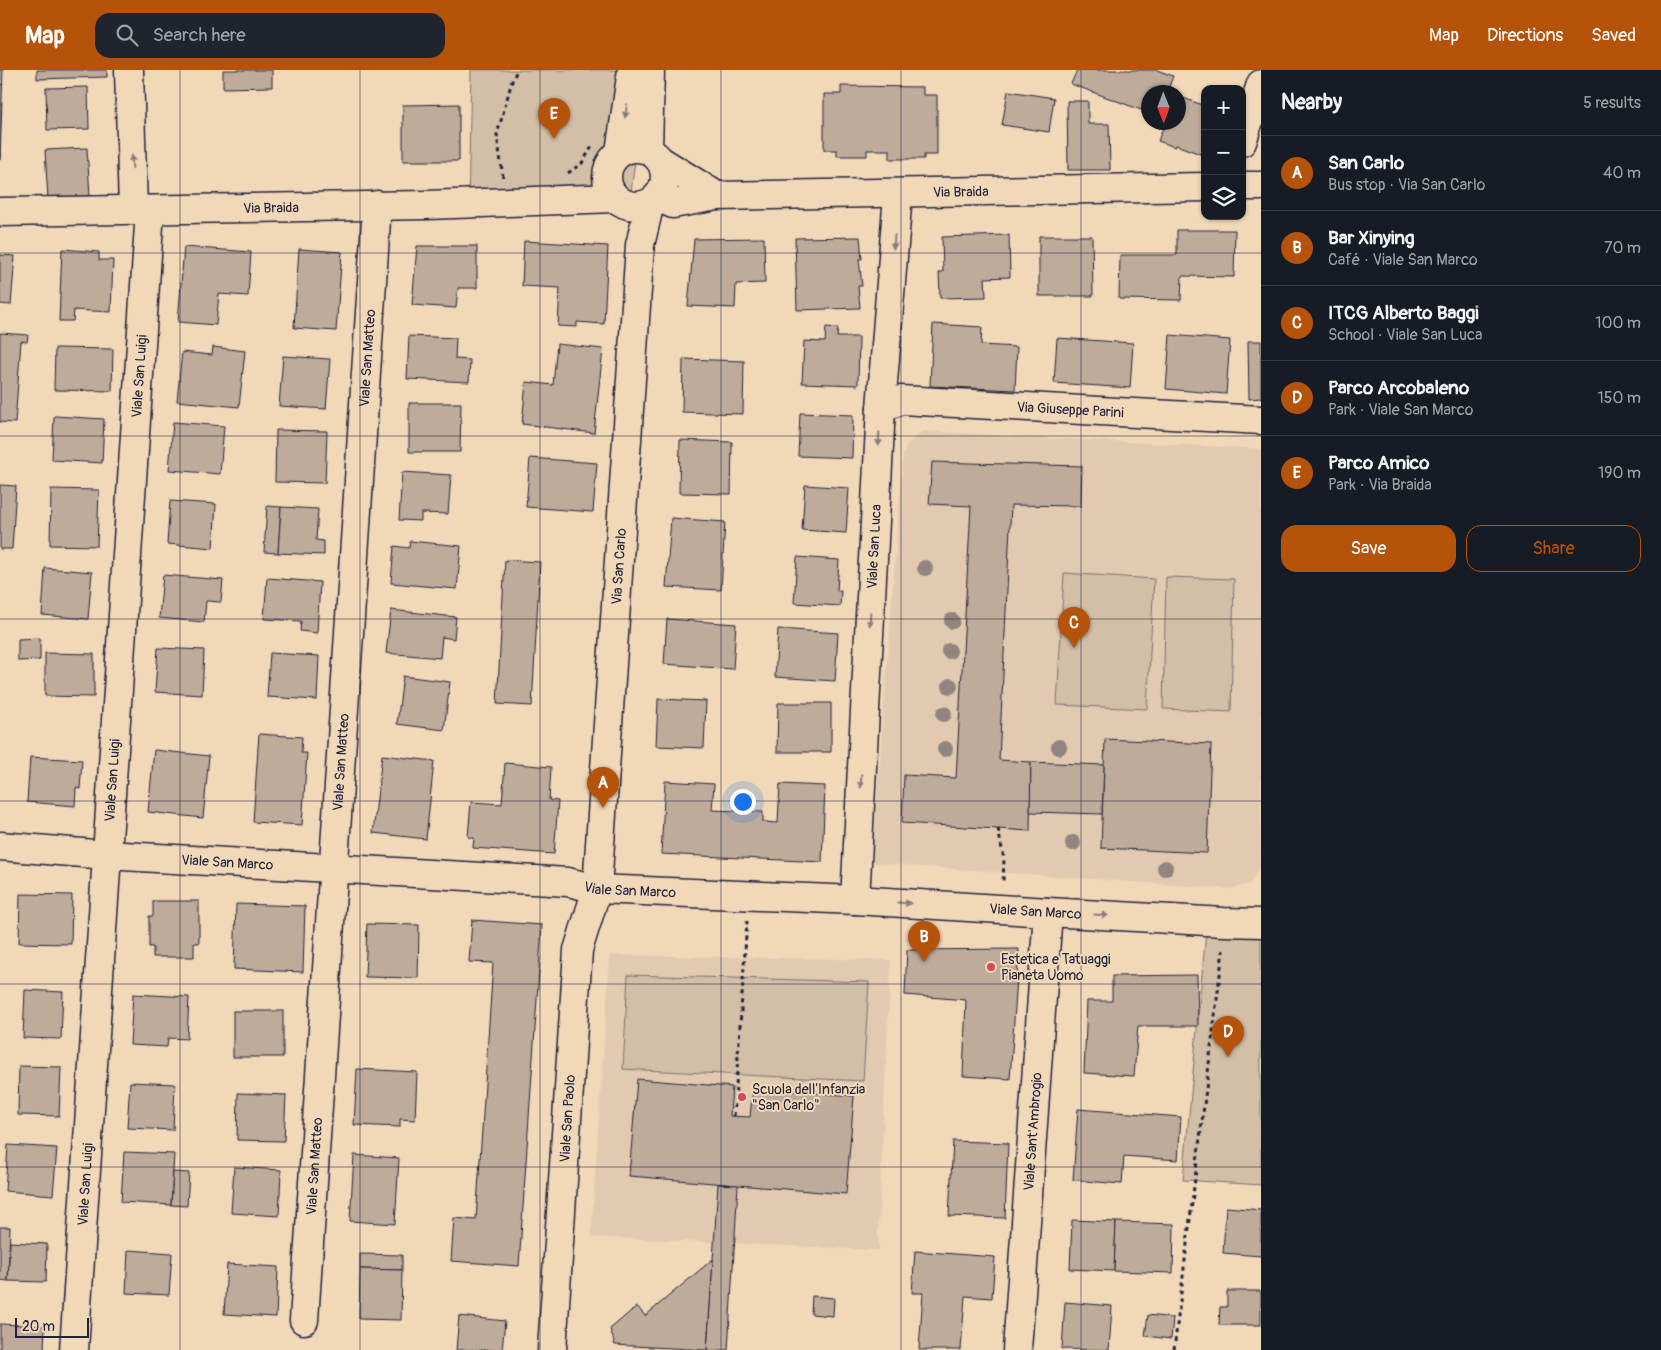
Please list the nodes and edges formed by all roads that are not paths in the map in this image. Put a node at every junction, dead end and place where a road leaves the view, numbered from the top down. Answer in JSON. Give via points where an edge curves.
{"nodes":[{"id":1,"x":129,"y":70,"type":"edge"},
{"id":2,"x":632,"y":70,"type":"edge"},
{"id":3,"x":650,"y":70,"type":"edge"},
{"id":4,"x":1261,"y":84,"type":"edge"},
{"id":5,"x":1246,"y":130,"type":"edge"},
{"id":6,"x":655,"y":155,"type":"junction"},
{"id":7,"x":1246,"y":186,"type":"edge"},
{"id":8,"x":1261,"y":186,"type":"edge"},
{"id":9,"x":1201,"y":187,"type":"edge"},
{"id":10,"x":629,"y":188,"type":"junction"},
{"id":11,"x":898,"y":194,"type":"junction"},
{"id":12,"x":716,"y":196,"type":"junction"},
{"id":13,"x":377,"y":205,"type":"junction"},
{"id":14,"x":141,"y":210,"type":"junction"},
{"id":15,"x":0,"y":212,"type":"edge"},
{"id":16,"x":881,"y":408,"type":"junction"},
{"id":17,"x":1261,"y":420,"type":"edge"},
{"id":18,"x":0,"y":846,"type":"edge"},
{"id":19,"x":106,"y":855,"type":"junction"},
{"id":20,"x":334,"y":868,"type":"junction"},
{"id":21,"x":598,"y":889,"type":"junction"},
{"id":22,"x":855,"y":900,"type":"junction"},
{"id":23,"x":1048,"y":912,"type":"junction"},
{"id":24,"x":1261,"y":923,"type":"edge"},
{"id":25,"x":304,"y":1320,"type":"dead end"},
{"id":26,"x":74,"y":1350,"type":"edge"},
{"id":27,"x":552,"y":1350,"type":"edge"},
{"id":28,"x":1017,"y":1350,"type":"edge"}],
"edges":[{"from":14,"to":1,"type":"street","name":"Viale San Luigi","one_way":true},
{"from":2,"to":10,"type":"street","one_way":true},
{"from":3,"to":6,"type":"street"},
{"from":4,"to":5,"type":"street"},
{"from":6,"to":10,"type":"street","via":[[632,148]]},
{"from":6,"to":10,"type":"street","via":[[665,170],[664,186]]},
{"from":6,"to":12,"type":"street"},
{"from":7,"to":8,"type":"street"},
{"from":9,"to":11,"type":"street","name":"Via Braida"},
{"from":10,"to":12,"type":"street","name":"Via Braida","via":[[673,204]]},
{"from":10,"to":13,"type":"street","name":"Via Braida","via":[[541,201]]},
{"from":10,"to":21,"type":"street","name":"Via San Carlo","via":[[640,245]]},
{"from":11,"to":12,"type":"street","name":"Via Braida"},
{"from":11,"to":16,"type":"street","name":"Viale San Luca","one_way":true},
{"from":13,"to":14,"type":"street","name":"Via Braida"},
{"from":13,"to":20,"type":"street","name":"Viale San Matteo"},
{"from":14,"to":15,"type":"street","name":"Via Braida"},
{"from":14,"to":19,"type":"street","name":"Viale San Luigi"},
{"from":16,"to":17,"type":"street","name":"Via Giuseppe Parini","via":[[901,400]]},
{"from":16,"to":22,"type":"street","name":"Viale San Luca","one_way":true},
{"from":18,"to":19,"type":"street","name":"Viale San Marco"},
{"from":19,"to":20,"type":"street","name":"Viale San Marco"},
{"from":19,"to":26,"type":"street","name":"Viale San Luigi"},
{"from":20,"to":21,"type":"street","name":"Viale San Marco","via":[[568,882]]},
{"from":20,"to":25,"type":"street","name":"Viale San Matteo"},
{"from":21,"to":22,"type":"street","name":"Viale San Marco"},
{"from":21,"to":27,"type":"street","name":"Viale San Paolo","via":[[578,950]]},
{"from":22,"to":23,"type":"street","name":"Viale San Marco","one_way":true},
{"from":23,"to":24,"type":"street","name":"Viale San Marco","one_way":true},
{"from":23,"to":28,"type":"street","name":"Viale Sant'Ambrogio"}]}
